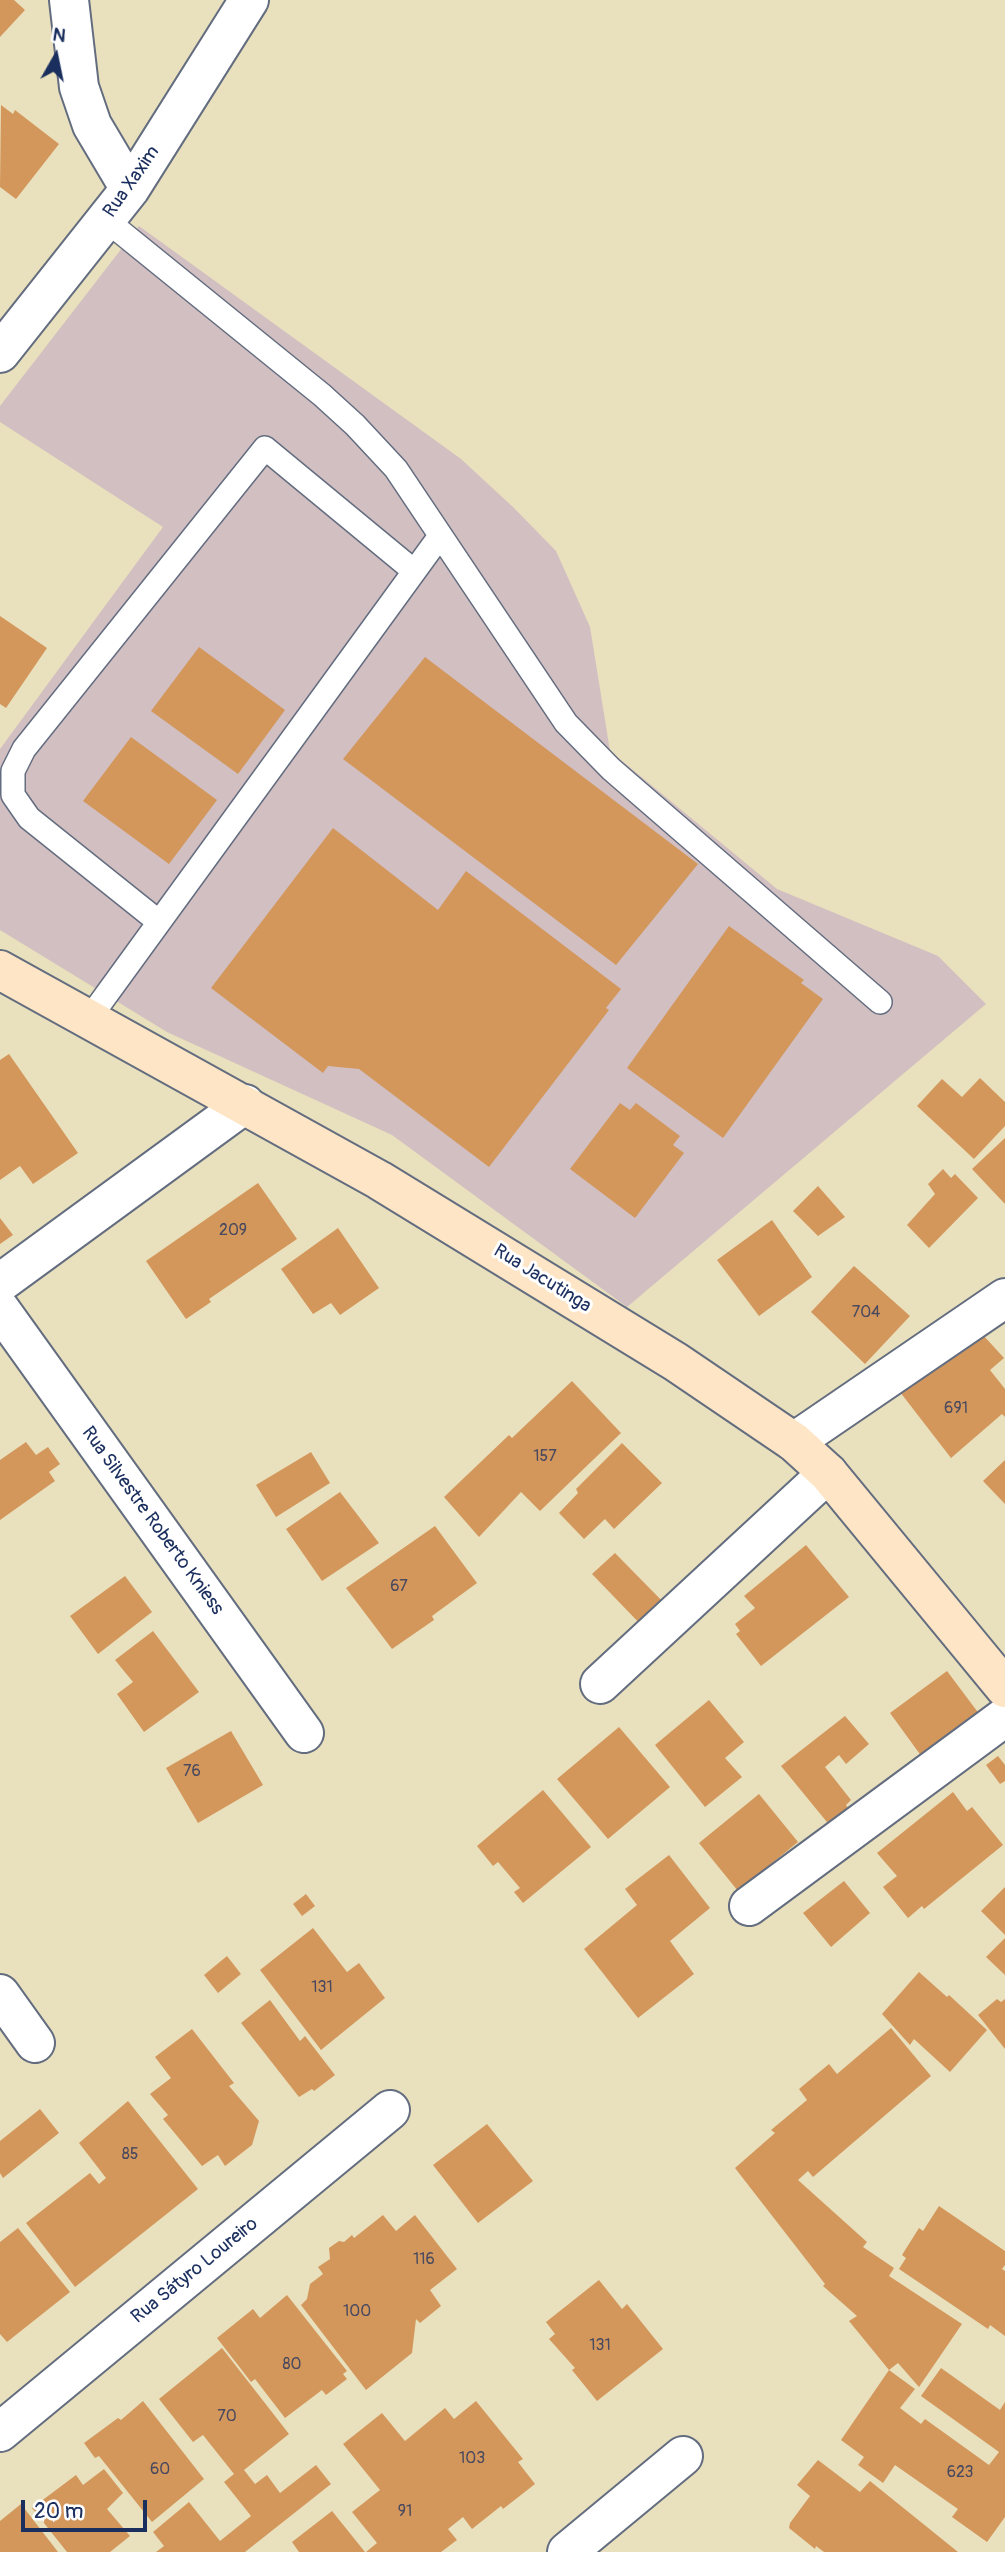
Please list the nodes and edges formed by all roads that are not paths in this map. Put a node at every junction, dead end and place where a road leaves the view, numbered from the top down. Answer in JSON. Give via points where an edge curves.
{"nodes":[{"id":1,"x":69,"y":0,"type":"edge"},
{"id":2,"x":249,"y":0,"type":"edge"},
{"id":3,"x":130,"y":189,"type":"junction"},
{"id":4,"x":106,"y":220,"type":"junction"},
{"id":5,"x":0,"y":353,"type":"edge"},
{"id":6,"x":440,"y":536,"type":"junction"},
{"id":7,"x":414,"y":571,"type":"junction"},
{"id":8,"x":159,"y":922,"type":"junction"},
{"id":9,"x":0,"y":970,"type":"edge"},
{"id":10,"x":880,"y":1002,"type":"dead end"},
{"id":11,"x":88,"y":1020,"type":"junction"},
{"id":12,"x":245,"y":1104,"type":"junction"},
{"id":13,"x":0,"y":1283,"type":"edge"},
{"id":14,"x":1005,"y":1298,"type":"edge"},
{"id":15,"x":0,"y":1309,"type":"edge"},
{"id":16,"x":794,"y":1442,"type":"junction"},
{"id":17,"x":828,"y":1473,"type":"junction"},
{"id":18,"x":600,"y":1684,"type":"dead end"},
{"id":19,"x":1005,"y":1688,"type":"edge"},
{"id":20,"x":1005,"y":1717,"type":"edge"},
{"id":21,"x":304,"y":1733,"type":"dead end"},
{"id":22,"x":749,"y":1906,"type":"dead end"},
{"id":23,"x":0,"y":1994,"type":"edge"},
{"id":24,"x":35,"y":2043,"type":"dead end"},
{"id":25,"x":390,"y":2110,"type":"dead end"},
{"id":26,"x":0,"y":2431,"type":"edge"},
{"id":27,"x":683,"y":2456,"type":"dead end"},
{"id":28,"x":567,"y":2552,"type":"edge"}],
"edges":[{"from":1,"to":3,"type":"street","via":[[79,88],[92,125]]},
{"from":2,"to":3,"type":"street","name":"Rua Xaxim"},
{"from":3,"to":4,"type":"street","name":"Rua Xaxim"},
{"from":4,"to":5,"type":"street","name":"Rua Xaxim"},
{"from":4,"to":6,"type":"lane","via":[[355,425],[396,469]]},
{"from":6,"to":7,"type":"lane"},
{"from":6,"to":10,"type":"lane","via":[[566,723],[611,769]]},
{"from":7,"to":8,"type":"lane"},
{"from":7,"to":8,"type":"lane","via":[[265,448],[24,749],[13,771],[13,795],[29,818]]},
{"from":8,"to":11,"type":"lane"},
{"from":9,"to":11,"type":"street","name":"Rua Jacutinga"},
{"from":11,"to":12,"type":"street","name":"Rua Jacutinga"},
{"from":12,"to":13,"type":"street"},
{"from":12,"to":16,"type":"street","name":"Rua Jacutinga","via":[[542,1279]]},
{"from":14,"to":16,"type":"street"},
{"from":15,"to":21,"type":"street","name":"Rua Silvestre Roberto Kniess"},
{"from":16,"to":17,"type":"street","name":"Rua Jacutinga"},
{"from":17,"to":18,"type":"street"},
{"from":17,"to":19,"type":"street","name":"Rua Jacutinga"},
{"from":20,"to":22,"type":"street"},
{"from":23,"to":24,"type":"street"},
{"from":25,"to":26,"type":"street","name":"Rua Sátyro Loureiro"},
{"from":27,"to":28,"type":"street"}]}
